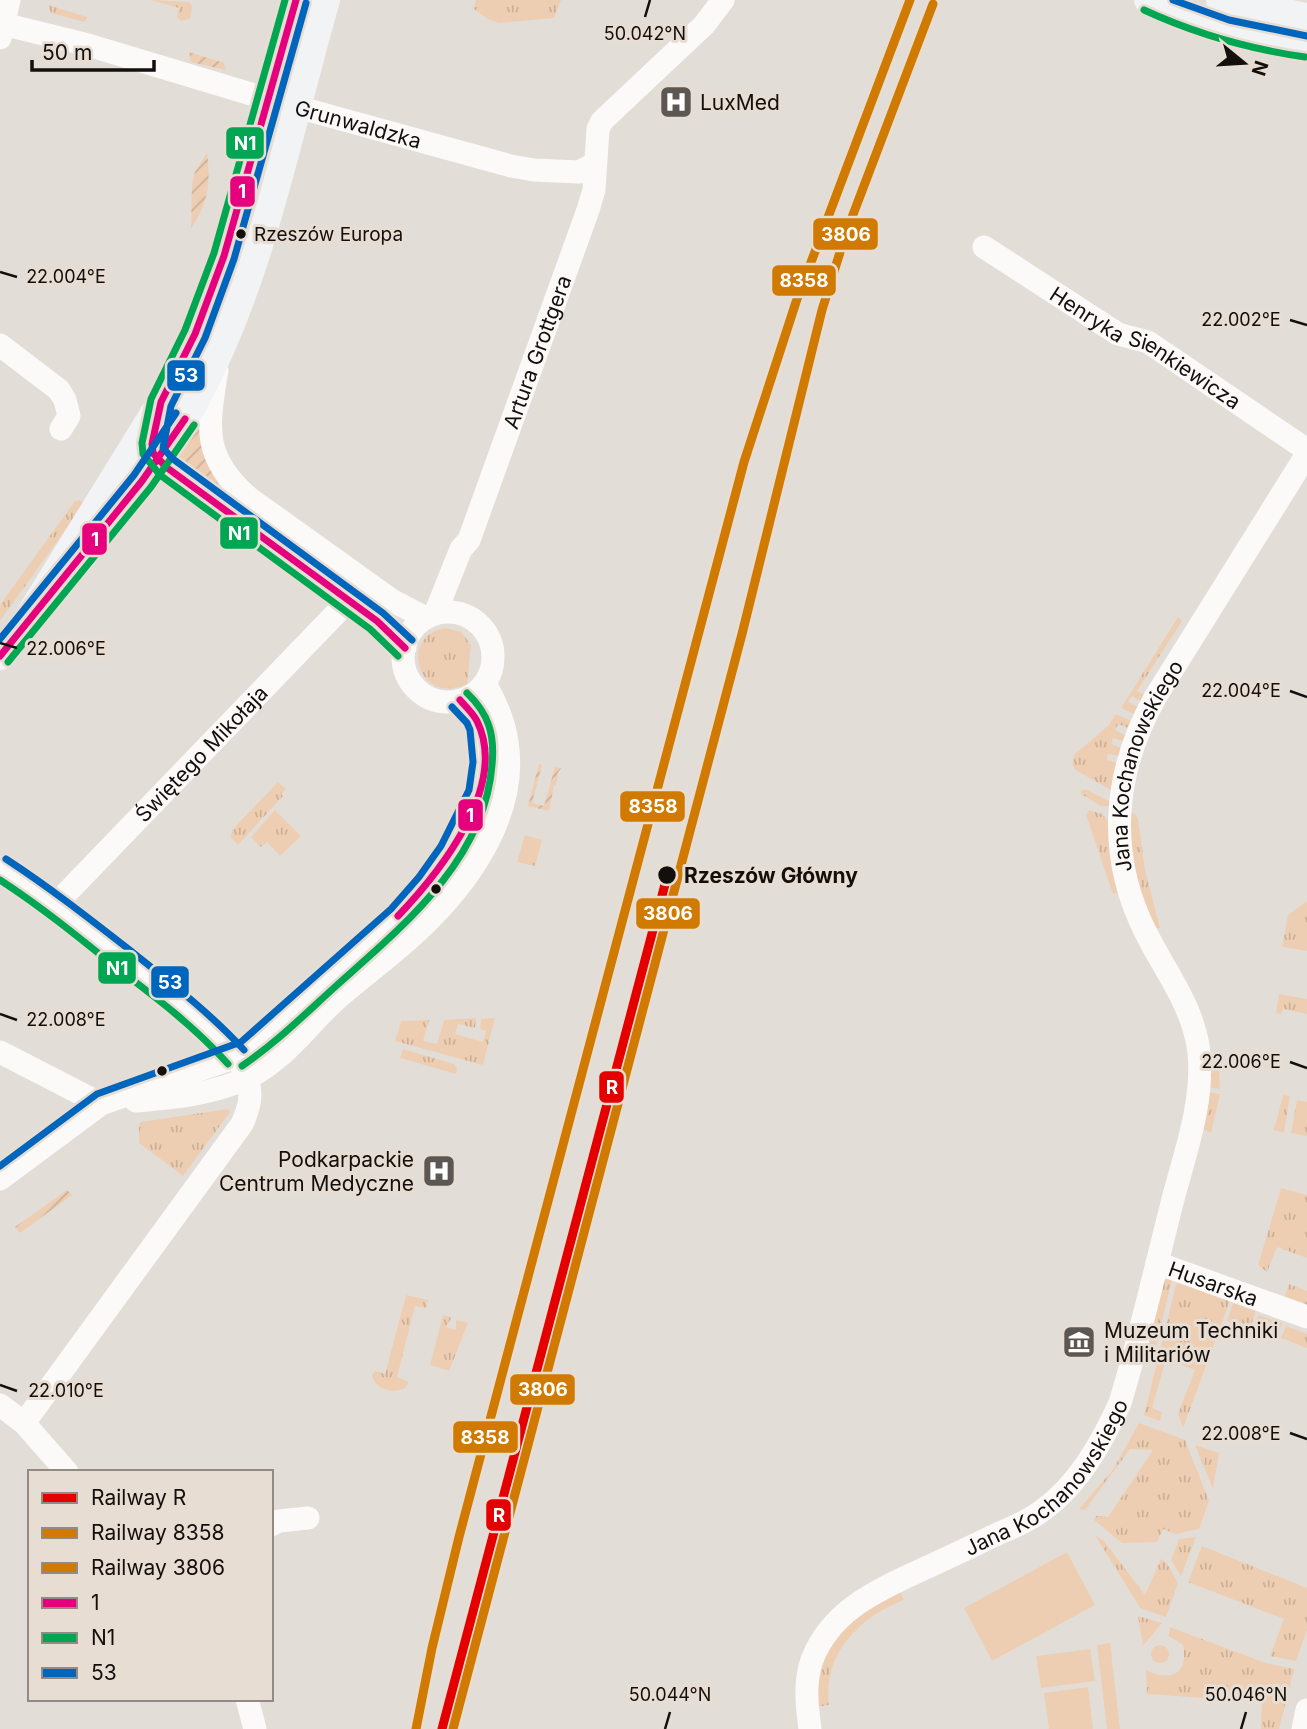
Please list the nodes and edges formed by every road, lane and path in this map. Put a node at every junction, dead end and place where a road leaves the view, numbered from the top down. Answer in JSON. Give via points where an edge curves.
{"nodes":[{"id":1,"x":9,"y":0,"type":"edge"},
{"id":2,"x":296,"y":0,"type":"edge"},
{"id":3,"x":326,"y":0,"type":"edge"},
{"id":4,"x":723,"y":0,"type":"edge"},
{"id":5,"x":1148,"y":0,"type":"edge"},
{"id":6,"x":1220,"y":0,"type":"edge"},
{"id":7,"x":1307,"y":17,"type":"edge"},
{"id":8,"x":2,"y":31,"type":"edge"},
{"id":9,"x":1307,"y":47,"type":"edge"},
{"id":10,"x":268,"y":99,"type":"junction"},
{"id":11,"x":297,"y":106,"type":"junction"},
{"id":12,"x":594,"y":164,"type":"junction"},
{"id":13,"x":984,"y":247,"type":"dead end"},
{"id":14,"x":0,"y":345,"type":"edge"},
{"id":15,"x":220,"y":349,"type":"junction"},
{"id":16,"x":161,"y":402,"type":"junction"},
{"id":17,"x":61,"y":429,"type":"dead end"},
{"id":18,"x":1307,"y":452,"type":"edge"},
{"id":19,"x":158,"y":460,"type":"junction"},
{"id":20,"x":469,"y":540,"type":"junction"},
{"id":21,"x":349,"y":600,"type":"junction"},
{"id":22,"x":463,"y":614,"type":"junction"},
{"id":23,"x":29,"y":615,"type":"junction"},
{"id":24,"x":431,"y":616,"type":"junction"},
{"id":25,"x":405,"y":648,"type":"junction"},
{"id":26,"x":0,"y":656,"type":"edge"},
{"id":27,"x":485,"y":683,"type":"junction"},
{"id":28,"x":460,"y":700,"type":"junction"},
{"id":29,"x":0,"y":868,"type":"edge"},
{"id":30,"x":54,"y":906,"type":"junction"},
{"id":31,"x":0,"y":1052,"type":"edge"},
{"id":32,"x":236,"y":1057,"type":"junction"},
{"id":33,"x":247,"y":1078,"type":"junction"},
{"id":34,"x":102,"y":1104,"type":"junction"},
{"id":35,"x":0,"y":1179,"type":"edge"},
{"id":36,"x":1157,"y":1263,"type":"junction"},
{"id":37,"x":1307,"y":1317,"type":"edge"},
{"id":38,"x":0,"y":1405,"type":"edge"},
{"id":39,"x":23,"y":1423,"type":"junction"},
{"id":40,"x":65,"y":1470,"type":"edge"},
{"id":41,"x":309,"y":1518,"type":"dead end"},
{"id":42,"x":273,"y":1524,"type":"edge"},
{"id":43,"x":248,"y":1701,"type":"edge"},
{"id":44,"x":1307,"y":1710,"type":"edge"},
{"id":45,"x":256,"y":1729,"type":"edge"},
{"id":46,"x":810,"y":1729,"type":"edge"},
{"id":47,"x":1303,"y":1729,"type":"edge"}],
"edges":[{"from":1,"to":8,"type":"street"},
{"from":2,"to":10,"type":"main road"},
{"from":3,"to":11,"type":"main road"},
{"from":4,"to":12,"type":"street","name":"Artura Grottgera","via":[[704,25],[602,121]]},
{"from":5,"to":9,"type":"main road","via":[[1237,33]]},
{"from":6,"to":7,"type":"main road"},
{"from":8,"to":10,"type":"street","name":"Grunwaldzka","via":[[88,45]]},
{"from":10,"to":11,"type":"street","name":"Grunwaldzka"},
{"from":10,"to":16,"type":"main road","via":[[225,256],[195,334]]},
{"from":11,"to":12,"type":"street","name":"Grunwaldzka","via":[[523,168],[579,172]]},
{"from":11,"to":15,"type":"main road","via":[[245,287]]},
{"from":12,"to":20,"type":"street","name":"Artura Grottgera","via":[[589,210]]},
{"from":13,"to":18,"type":"street","name":"Henryka Sienkiewicza","via":[[1118,334],[1148,342]]},
{"from":14,"to":17,"type":"street","via":[[58,390],[69,416]]},
{"from":15,"to":19,"type":"main road","via":[[193,405]]},
{"from":15,"to":24,"type":"street","via":[[210,435],[230,481],[393,601]]},
{"from":16,"to":19,"type":"street","via":[[152,444]]},
{"from":16,"to":23,"type":"main road"},
{"from":18,"to":36,"type":"street","name":"Jana Kochanowskiego","via":[[1156,696],[1125,772],[1120,853],[1128,888],[1146,933],[1184,1001],[1199,1053],[1192,1122]]},
{"from":19,"to":21,"type":"street"},
{"from":19,"to":23,"type":"main road"},
{"from":20,"to":22,"type":"street","name":"Artura Grottgera"},
{"from":20,"to":24,"type":"street","name":"Artura Grottgera"},
{"from":21,"to":25,"type":"street"},
{"from":21,"to":30,"type":"street","name":"Świętego Mikołaja"},
{"from":22,"to":24,"type":"street","via":[[450,611]]},
{"from":22,"to":27,"type":"street","via":[[479,623],[490,640],[493,660]]},
{"from":23,"to":26,"type":"main road"},
{"from":24,"to":25,"type":"street","via":[[413,629]]},
{"from":25,"to":28,"type":"street","via":[[406,673],[420,692],[440,701]]},
{"from":27,"to":28,"type":"street"},
{"from":27,"to":33,"type":"street","via":[[504,725],[509,775],[503,803],[482,850],[430,919],[338,998],[275,1062]]},
{"from":28,"to":32,"type":"street","via":[[480,728],[484,762],[479,793],[450,851],[398,916]]},
{"from":29,"to":30,"type":"street"},
{"from":30,"to":32,"type":"street","via":[[196,1018]]},
{"from":31,"to":34,"type":"street"},
{"from":32,"to":33,"type":"street"},
{"from":32,"to":34,"type":"street"},
{"from":33,"to":34,"type":"street","via":[[207,1092]]},
{"from":33,"to":39,"type":"street","via":[[251,1101],[242,1125]]},
{"from":34,"to":35,"type":"street"},
{"from":36,"to":37,"type":"street","name":"Husarska"},
{"from":36,"to":46,"type":"street","name":"Jana Kochanowskiego","via":[[1120,1403],[1090,1459],[1044,1510],[872,1593],[839,1619],[812,1661],[806,1691]]},
{"from":38,"to":39,"type":"street"},
{"from":39,"to":40,"type":"street"},
{"from":41,"to":42,"type":"street"},
{"from":43,"to":45,"type":"street"},
{"from":44,"to":47,"type":"street"}]}
